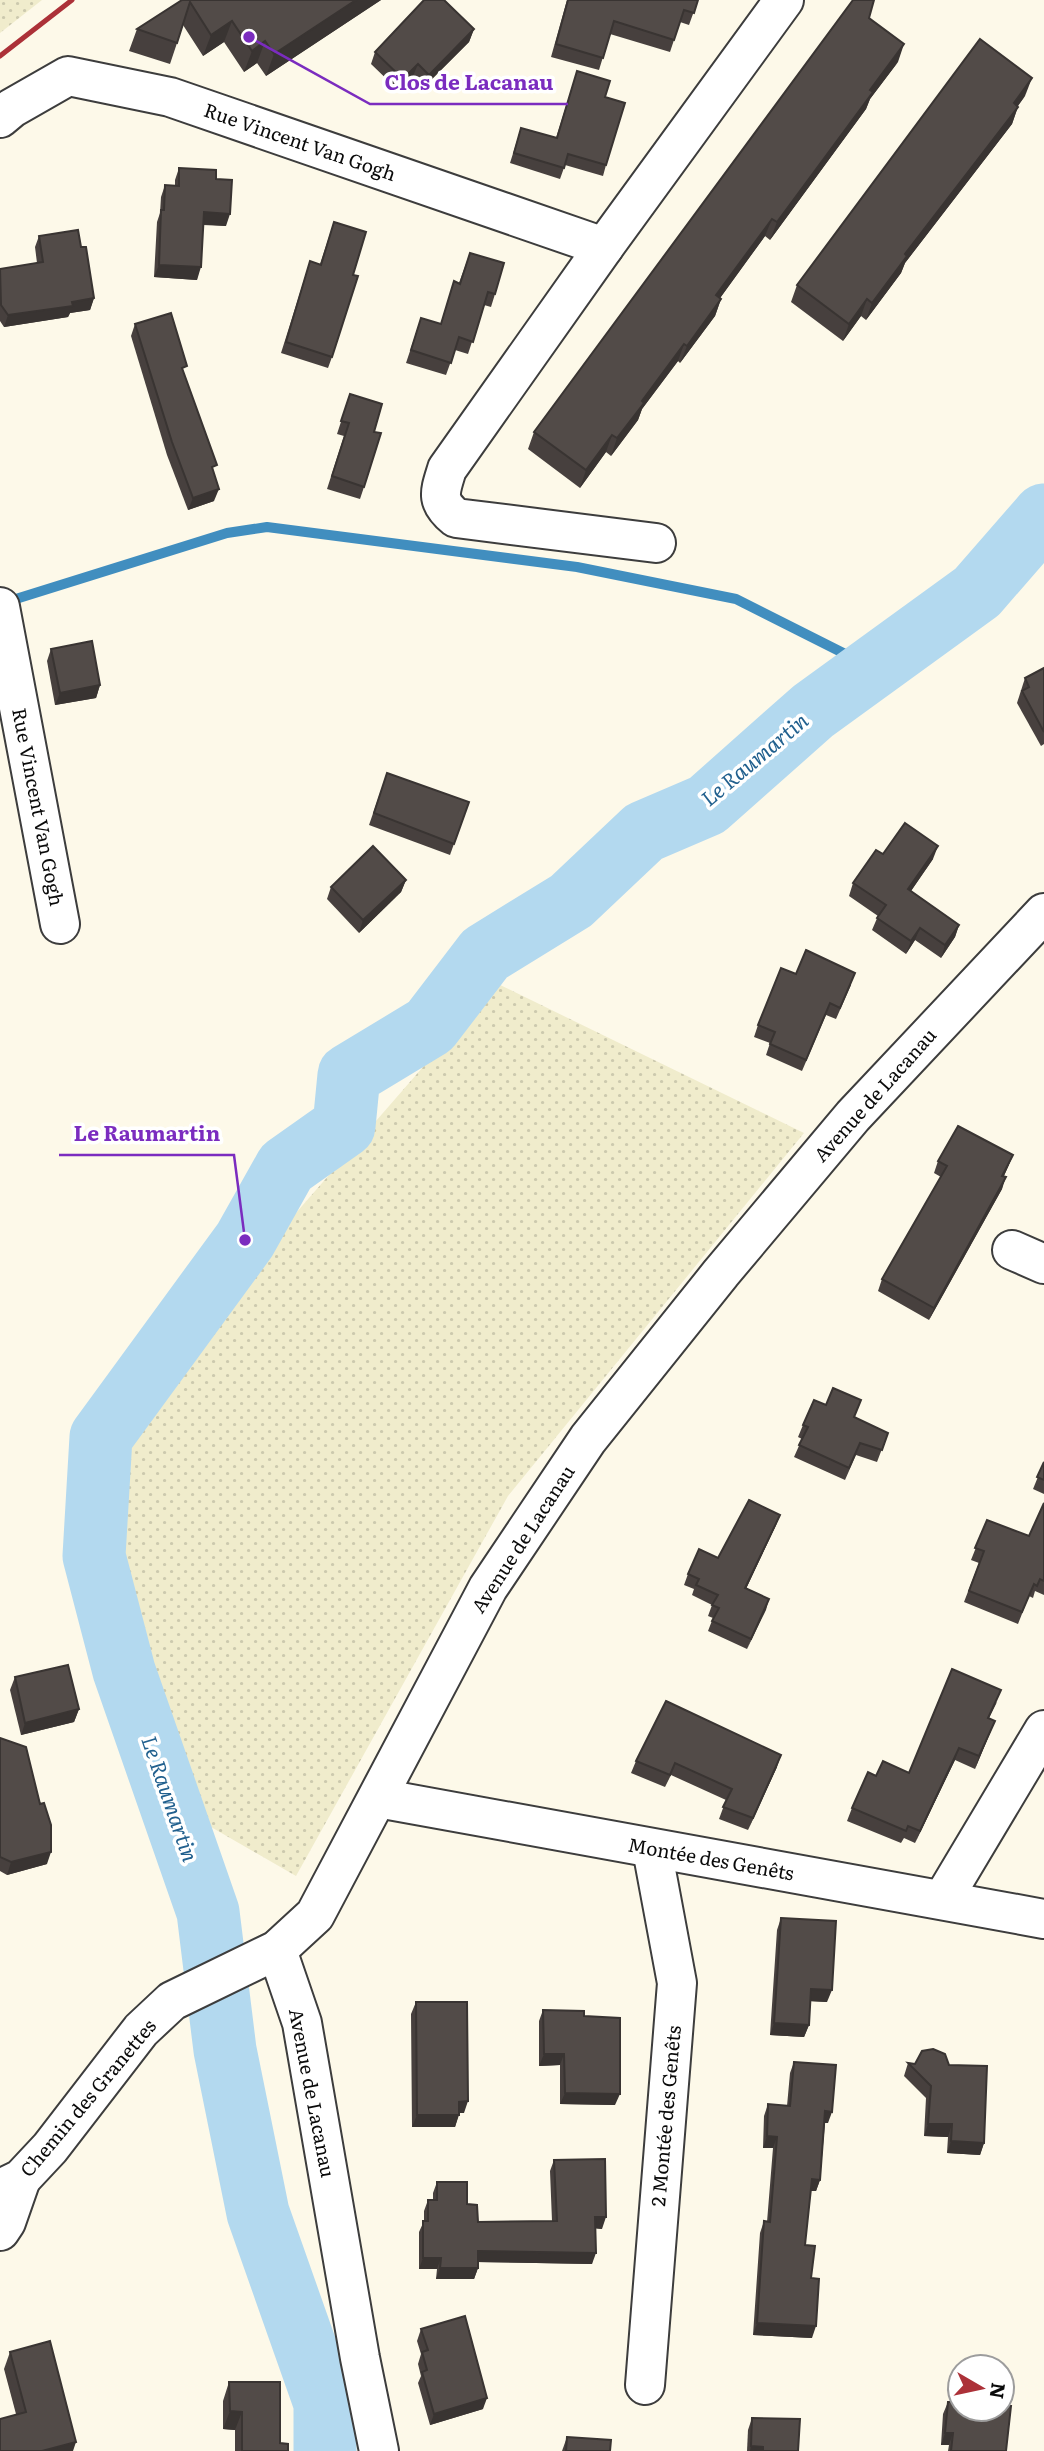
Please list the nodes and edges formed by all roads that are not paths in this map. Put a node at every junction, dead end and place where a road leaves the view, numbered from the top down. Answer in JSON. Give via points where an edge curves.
{"nodes":[{"id":1,"x":784,"y":0,"type":"edge"},
{"id":2,"x":0,"y":118,"type":"edge"},
{"id":3,"x":604,"y":247,"type":"junction"},
{"id":4,"x":656,"y":543,"type":"dead end"},
{"id":5,"x":1,"y":610,"type":"edge"},
{"id":6,"x":1044,"y":913,"type":"edge"},
{"id":7,"x":60,"y":924,"type":"dead end"},
{"id":8,"x":1044,"y":1730,"type":"edge"},
{"id":9,"x":379,"y":1798,"type":"junction"},
{"id":10,"x":652,"y":1849,"type":"junction"},
{"id":11,"x":943,"y":1899,"type":"junction"},
{"id":12,"x":1044,"y":1919,"type":"edge"},
{"id":13,"x":277,"y":1950,"type":"junction"},
{"id":14,"x":11,"y":2184,"type":"edge"},
{"id":15,"x":0,"y":2231,"type":"edge"},
{"id":16,"x":360,"y":2358,"type":"junction"},
{"id":17,"x":645,"y":2385,"type":"dead end"},
{"id":18,"x":361,"y":2451,"type":"edge"},
{"id":19,"x":379,"y":2451,"type":"edge"}],
"edges":[{"from":1,"to":3,"type":"street"},
{"from":2,"to":3,"type":"street","name":"Rue Vincent Van Gogh","via":[[68,76],[105,82],[170,97]]},
{"from":3,"to":4,"type":"street","via":[[447,469],[440,492],[444,508],[456,518]]},
{"from":5,"to":7,"type":"street","name":"Rue Vincent Van Gogh"},
{"from":6,"to":9,"type":"street","name":"Avenue de Lacanau","via":[[853,1116],[588,1439],[488,1588]]},
{"from":8,"to":11,"type":"street"},
{"from":9,"to":10,"type":"street","name":"Montée des Genêts"},
{"from":9,"to":13,"type":"street","name":"Avenue de Lacanau","via":[[315,1915]]},
{"from":10,"to":11,"type":"street","name":"Montée des Genêts"},
{"from":10,"to":17,"type":"street","name":"2 Montée des Genêts","via":[[677,1983]]},
{"from":11,"to":12,"type":"street","name":"Montée des Genêts"},
{"from":13,"to":14,"type":"street","name":"Chemin des Granettes","via":[[173,2001],[141,2030],[50,2148]]},
{"from":13,"to":16,"type":"street","name":"Avenue de Lacanau","via":[[302,2023]]},
{"from":14,"to":15,"type":"street","via":[[6,2222]]},
{"from":16,"to":18,"type":"street","name":"Avenue de Lacanau"},
{"from":16,"to":19,"type":"street","name":"Avenue de Lacanau"}]}
